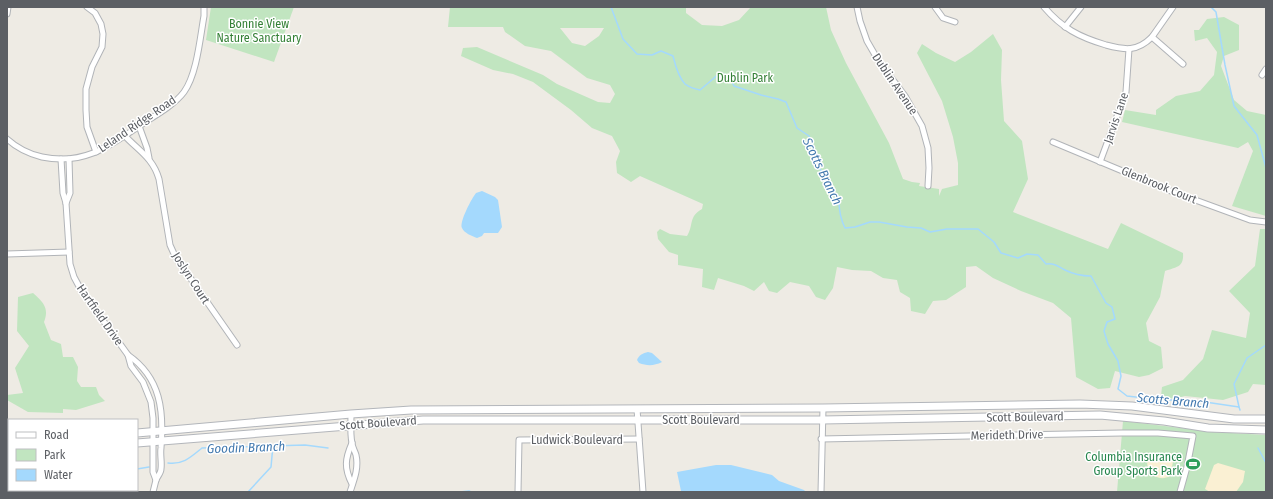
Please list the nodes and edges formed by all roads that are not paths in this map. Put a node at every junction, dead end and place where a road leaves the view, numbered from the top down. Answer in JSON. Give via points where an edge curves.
{"nodes":[{"id":1,"x":8,"y":7,"type":"edge"},
{"id":2,"x":87,"y":7,"type":"edge"},
{"id":3,"x":204,"y":7,"type":"edge"},
{"id":4,"x":857,"y":7,"type":"edge"},
{"id":5,"x":935,"y":7,"type":"edge"},
{"id":6,"x":1044,"y":7,"type":"edge"},
{"id":7,"x":1081,"y":7,"type":"edge"},
{"id":8,"x":1173,"y":7,"type":"edge"},
{"id":9,"x":7,"y":14,"type":"edge"},
{"id":10,"x":955,"y":22,"type":"dead end"},
{"id":11,"x":1065,"y":27,"type":"junction"},
{"id":12,"x":1152,"y":38,"type":"junction"},
{"id":13,"x":1129,"y":49,"type":"junction"},
{"id":14,"x":1183,"y":64,"type":"dead end"},
{"id":15,"x":1266,"y":69,"type":"edge"},
{"id":16,"x":1262,"y":75,"type":"dead end"},
{"id":17,"x":139,"y":126,"type":"junction"},
{"id":18,"x":125,"y":136,"type":"junction"},
{"id":19,"x":7,"y":139,"type":"edge"},
{"id":20,"x":1053,"y":142,"type":"dead end"},
{"id":21,"x":96,"y":152,"type":"junction"},
{"id":22,"x":149,"y":158,"type":"junction"},
{"id":23,"x":61,"y":159,"type":"junction"},
{"id":24,"x":69,"y":159,"type":"junction"},
{"id":25,"x":1100,"y":162,"type":"junction"},
{"id":26,"x":928,"y":186,"type":"dead end"},
{"id":27,"x":66,"y":202,"type":"junction"},
{"id":28,"x":1266,"y":222,"type":"edge"},
{"id":29,"x":69,"y":252,"type":"junction"},
{"id":30,"x":7,"y":254,"type":"edge"},
{"id":31,"x":237,"y":345,"type":"dead end"},
{"id":32,"x":128,"y":355,"type":"junction"},
{"id":33,"x":823,"y":408,"type":"junction"},
{"id":34,"x":636,"y":409,"type":"junction"},
{"id":35,"x":351,"y":414,"type":"junction"},
{"id":36,"x":1266,"y":419,"type":"edge"},
{"id":37,"x":637,"y":420,"type":"junction"},
{"id":38,"x":822,"y":420,"type":"junction"},
{"id":39,"x":352,"y":425,"type":"junction"},
{"id":40,"x":1266,"y":430,"type":"edge"},
{"id":41,"x":153,"y":431,"type":"junction"},
{"id":42,"x":162,"y":431,"type":"junction"},
{"id":43,"x":138,"y":433,"type":"edge"},
{"id":44,"x":639,"y":439,"type":"junction"},
{"id":45,"x":821,"y":439,"type":"junction"},
{"id":46,"x":153,"y":442,"type":"junction"},
{"id":47,"x":161,"y":442,"type":"junction"},
{"id":48,"x":352,"y":442,"type":"junction"},
{"id":49,"x":138,"y":443,"type":"edge"},
{"id":50,"x":156,"y":480,"type":"junction"},
{"id":51,"x":352,"y":484,"type":"junction"},
{"id":52,"x":152,"y":492,"type":"edge"},
{"id":53,"x":350,"y":492,"type":"edge"},
{"id":54,"x":518,"y":492,"type":"edge"},
{"id":55,"x":643,"y":492,"type":"edge"},
{"id":56,"x":821,"y":492,"type":"edge"},
{"id":57,"x":1180,"y":492,"type":"edge"}],
"edges":[{"from":1,"to":9,"type":"street"},
{"from":2,"to":21,"type":"street","via":[[95,13],[103,34],[102,47],[92,66],[86,90],[87,127]]},
{"from":3,"to":17,"type":"street","name":"Leland Ridge Road","via":[[191,79],[183,93],[167,108]]},
{"from":4,"to":26,"type":"street","name":"Dublin Avenue","via":[[860,21],[878,60],[905,96],[922,126],[928,148]]},
{"from":5,"to":10,"type":"street","via":[[943,18]]},
{"from":6,"to":11,"type":"street"},
{"from":7,"to":11,"type":"street"},
{"from":8,"to":12,"type":"street"},
{"from":11,"to":13,"type":"street","via":[[1091,40]]},
{"from":12,"to":13,"type":"street","via":[[1142,45]]},
{"from":12,"to":14,"type":"street"},
{"from":13,"to":25,"type":"street","name":"Jarvis Lane","via":[[1126,92]]},
{"from":15,"to":16,"type":"street"},
{"from":17,"to":18,"type":"street","name":"Leland Ridge Road"},
{"from":17,"to":22,"type":"street","name":"Joslyn Court"},
{"from":18,"to":21,"type":"street","name":"Leland Ridge Road"},
{"from":18,"to":22,"type":"street","name":"Joslyn Court"},
{"from":19,"to":23,"type":"street","name":"Leland Ridge Road","via":[[21,150],[36,156]]},
{"from":20,"to":25,"type":"street","name":"Glenbrook Court"},
{"from":21,"to":24,"type":"street","name":"Leland Ridge Road"},
{"from":22,"to":31,"type":"street","name":"Joslyn Court","via":[[156,168],[159,179],[170,245],[175,256]]},
{"from":23,"to":24,"type":"street","name":"Leland Ridge Road"},
{"from":23,"to":27,"type":"street","name":"Hartfield Drive"},
{"from":24,"to":27,"type":"street","name":"Hartfield Drive","via":[[70,193]]},
{"from":25,"to":28,"type":"street","name":"Glenbrook Court","via":[[1250,220]]},
{"from":27,"to":29,"type":"street","name":"Hartfield Drive"},
{"from":29,"to":30,"type":"street"},
{"from":29,"to":32,"type":"street","name":"Hartfield Drive","via":[[72,271],[81,290]]},
{"from":32,"to":41,"type":"street","name":"Hartfield Drive","via":[[131,366],[143,382],[151,402]]},
{"from":32,"to":42,"type":"street","name":"Hartfield Drive","via":[[144,370],[158,394]]},
{"from":33,"to":34,"type":"main road","name":"Scott Boulevard"},
{"from":33,"to":36,"type":"main road","name":"Scott Boulevard","via":[[1080,404],[1132,406],[1234,418]]},
{"from":33,"to":38,"type":"street"},
{"from":34,"to":35,"type":"main road","name":"Scott Boulevard","via":[[411,410]]},
{"from":34,"to":37,"type":"street"},
{"from":35,"to":39,"type":"street"},
{"from":35,"to":42,"type":"main road","name":"Scott Boulevard"},
{"from":37,"to":38,"type":"main road","name":"Scott Boulevard"},
{"from":37,"to":39,"type":"main road","name":"Scott Boulevard","via":[[423,420]]},
{"from":37,"to":44,"type":"street"},
{"from":38,"to":40,"type":"main road","name":"Scott Boulevard","via":[[1100,415],[1208,428]]},
{"from":38,"to":45,"type":"street"},
{"from":39,"to":47,"type":"main road","name":"Scott Boulevard"},
{"from":39,"to":48,"type":"street"},
{"from":41,"to":42,"type":"main road","name":"Scott Boulevard"},
{"from":41,"to":43,"type":"main road","name":"Scott Boulevard"},
{"from":41,"to":46,"type":"street","name":"Hartfield Drive"},
{"from":42,"to":47,"type":"street","name":"Hartfield Drive"},
{"from":44,"to":54,"type":"street","name":"Ludwick Boulevard","via":[[519,440]]},
{"from":44,"to":55,"type":"street"},
{"from":45,"to":56,"type":"street"},
{"from":45,"to":57,"type":"street","name":"Merideth Drive","via":[[1122,433],[1193,436]]},
{"from":46,"to":47,"type":"main road","name":"Scott Boulevard"},
{"from":46,"to":49,"type":"main road","name":"Scott Boulevard"},
{"from":46,"to":50,"type":"street","name":"Hartfield Drive"},
{"from":47,"to":50,"type":"street","name":"Hartfield Drive","via":[[161,470]]},
{"from":48,"to":51,"type":"street","via":[[357,466]]},
{"from":48,"to":51,"type":"street","via":[[346,456],[347,473]]},
{"from":50,"to":52,"type":"street","name":"Hartfield Drive"},
{"from":51,"to":53,"type":"street"}]}
